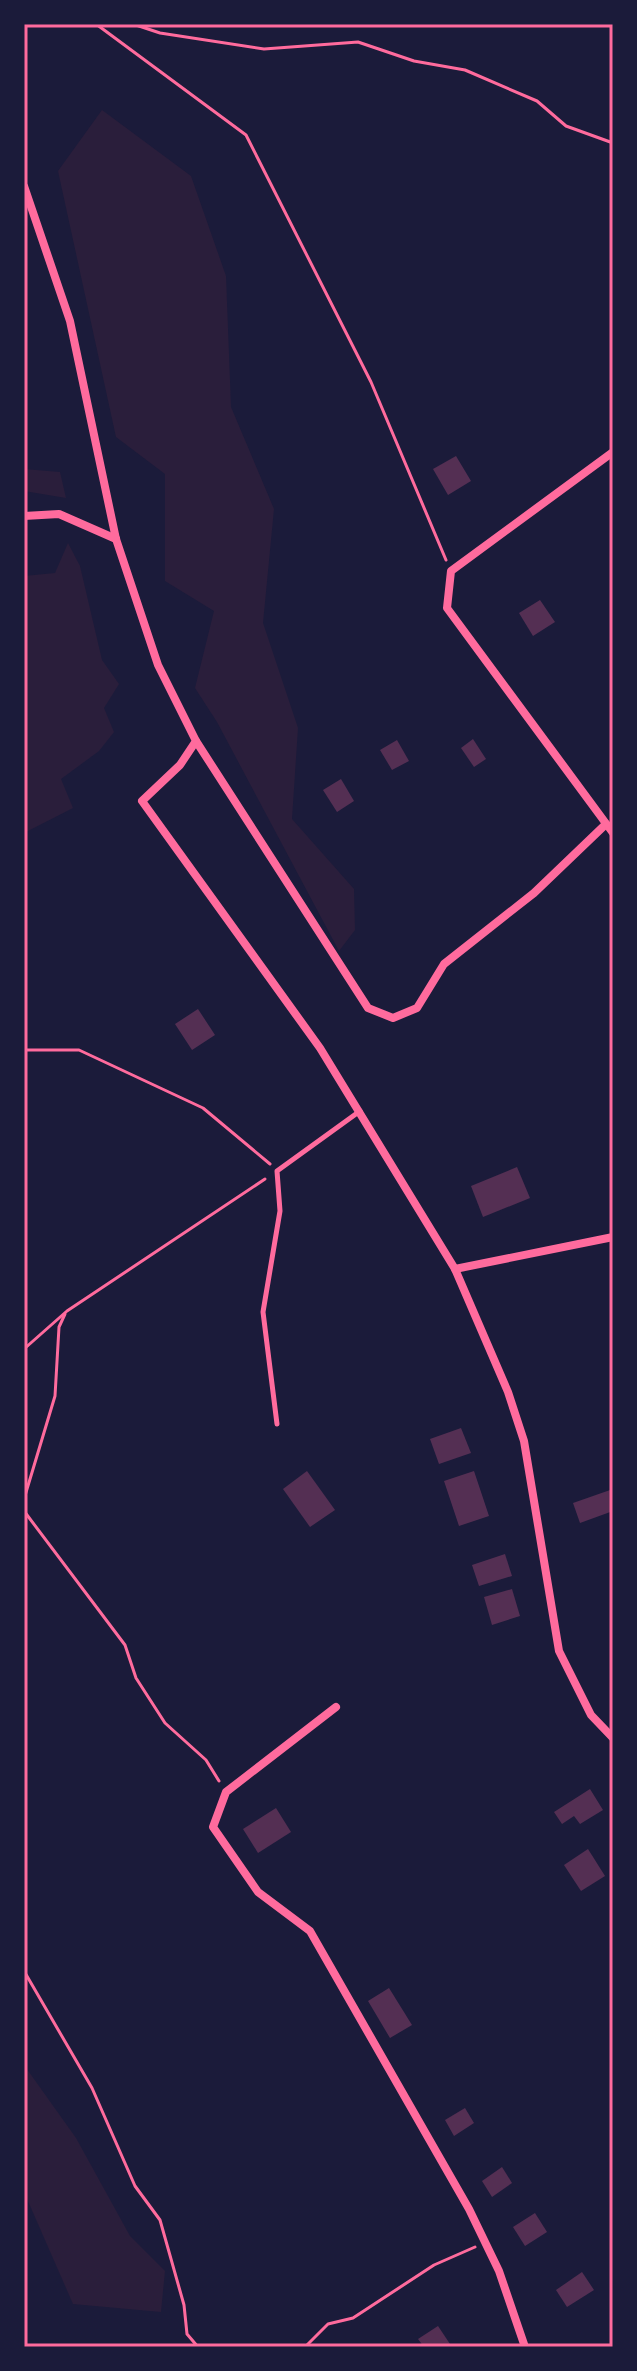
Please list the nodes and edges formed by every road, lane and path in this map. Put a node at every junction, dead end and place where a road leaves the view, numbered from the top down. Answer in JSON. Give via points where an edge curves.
{"nodes":[{"id":1,"x":96,"y":24,"type":"edge"},
{"id":2,"x":133,"y":24,"type":"edge"},
{"id":3,"x":613,"y":143,"type":"edge"},
{"id":4,"x":24,"y":186,"type":"edge"},
{"id":5,"x":613,"y":452,"type":"edge"},
{"id":6,"x":24,"y":516,"type":"edge"},
{"id":7,"x":116,"y":539,"type":"junction"},
{"id":8,"x":451,"y":571,"type":"junction"},
{"id":9,"x":196,"y":741,"type":"junction"},
{"id":10,"x":606,"y":824,"type":"junction"},
{"id":11,"x":613,"y":833,"type":"edge"},
{"id":12,"x":24,"y":1050,"type":"edge"},
{"id":13,"x":361,"y":1110,"type":"junction"},
{"id":14,"x":277,"y":1171,"type":"junction"},
{"id":15,"x":613,"y":1237,"type":"edge"},
{"id":16,"x":455,"y":1269,"type":"junction"},
{"id":17,"x":67,"y":1311,"type":"junction"},
{"id":18,"x":24,"y":1349,"type":"edge"},
{"id":19,"x":277,"y":1424,"type":"dead end"},
{"id":20,"x":24,"y":1499,"type":"edge"},
{"id":21,"x":24,"y":1513,"type":"edge"},
{"id":22,"x":24,"y":1535,"type":"edge"},
{"id":23,"x":336,"y":1707,"type":"dead end"},
{"id":24,"x":613,"y":1738,"type":"edge"},
{"id":25,"x":226,"y":1792,"type":"junction"},
{"id":26,"x":24,"y":1971,"type":"edge"},
{"id":27,"x":486,"y":2243,"type":"junction"},
{"id":28,"x":198,"y":2347,"type":"edge"},
{"id":29,"x":305,"y":2347,"type":"edge"},
{"id":30,"x":525,"y":2347,"type":"edge"}],
"edges":[{"from":1,"to":8,"type":"path","via":[[246,135],[371,382]]},
{"from":2,"to":3,"type":"path","via":[[264,49],[358,42],[414,61],[465,70],[537,101],[566,126]]},
{"from":4,"to":7,"type":"street","via":[[70,321]]},
{"from":5,"to":8,"type":"street"},
{"from":6,"to":7,"type":"street","via":[[59,514]]},
{"from":7,"to":9,"type":"street","via":[[158,665]]},
{"from":8,"to":10,"type":"street","via":[[447,608]]},
{"from":9,"to":10,"type":"street","via":[[368,1008],[393,1018],[417,1008],[444,964],[534,893]]},
{"from":9,"to":13,"type":"street","via":[[180,765],[142,801]]},
{"from":10,"to":11,"type":"street"},
{"from":12,"to":14,"type":"path","via":[[79,1050],[203,1108]]},
{"from":13,"to":14,"type":"lane"},
{"from":13,"to":16,"type":"street"},
{"from":14,"to":17,"type":"path"},
{"from":14,"to":19,"type":"lane","via":[[280,1211],[263,1312]]},
{"from":15,"to":16,"type":"street"},
{"from":16,"to":24,"type":"street","via":[[524,1441],[559,1651],[591,1715]]},
{"from":17,"to":18,"type":"path"},
{"from":17,"to":20,"type":"path","via":[[59,1327],[49,1426]]},
{"from":21,"to":22,"type":"path"},
{"from":21,"to":25,"type":"path","via":[[125,1645],[136,1678],[165,1723],[206,1760]]},
{"from":23,"to":25,"type":"street"},
{"from":25,"to":27,"type":"street","via":[[213,1827],[258,1892],[310,1931]]},
{"from":26,"to":28,"type":"path","via":[[92,2088],[135,2186],[160,2220],[187,2334]]},
{"from":27,"to":29,"type":"path","via":[[434,2265],[353,2318],[328,2324]]},
{"from":27,"to":30,"type":"street"}]}
